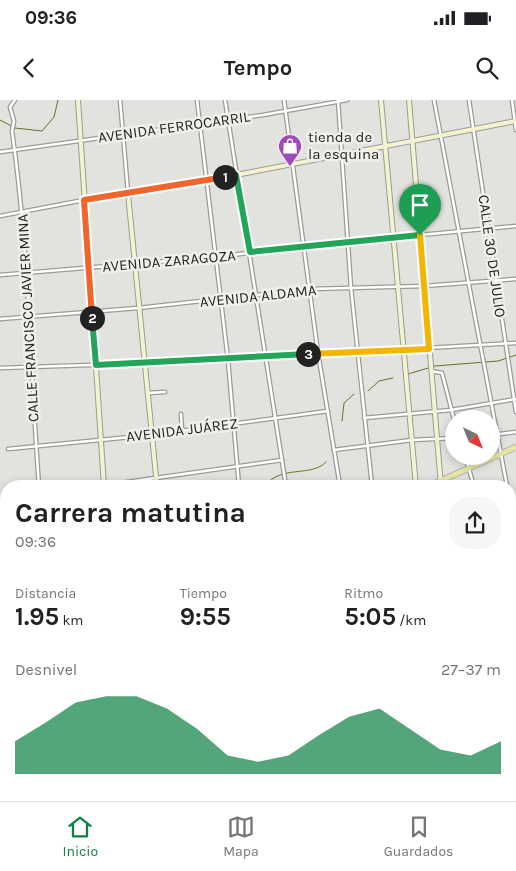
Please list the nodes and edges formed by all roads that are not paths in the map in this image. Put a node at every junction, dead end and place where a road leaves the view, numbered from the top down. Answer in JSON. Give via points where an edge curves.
{"nodes":[{"id":1,"x":15,"y":100,"type":"edge"},
{"id":2,"x":78,"y":100,"type":"edge"},
{"id":3,"x":120,"y":100,"type":"edge"},
{"id":4,"x":197,"y":100,"type":"edge"},
{"id":5,"x":224,"y":100,"type":"edge"},
{"id":6,"x":284,"y":100,"type":"edge"},
{"id":7,"x":347,"y":100,"type":"edge"},
{"id":8,"x":381,"y":100,"type":"edge"},
{"id":9,"x":409,"y":100,"type":"edge"},
{"id":10,"x":434,"y":100,"type":"edge"},
{"id":11,"x":469,"y":100,"type":"edge"},
{"id":12,"x":512,"y":100,"type":"edge"},
{"id":13,"x":338,"y":101,"type":"edge"},
{"id":14,"x":286,"y":110,"type":"junction"},
{"id":15,"x":227,"y":120,"type":"junction"},
{"id":16,"x":515,"y":121,"type":"edge"},
{"id":17,"x":200,"y":124,"type":"junction"},
{"id":18,"x":473,"y":129,"type":"junction"},
{"id":19,"x":516,"y":130,"type":"edge"},
{"id":20,"x":123,"y":134,"type":"junction"},
{"id":21,"x":440,"y":136,"type":"junction"},
{"id":22,"x":80,"y":140,"type":"junction"},
{"id":23,"x":413,"y":140,"type":"junction"},
{"id":24,"x":384,"y":146,"type":"junction"},
{"id":25,"x":15,"y":150,"type":"junction"},
{"id":26,"x":0,"y":152,"type":"edge"},
{"id":27,"x":343,"y":153,"type":"junction"},
{"id":28,"x":292,"y":164,"type":"junction"},
{"id":29,"x":236,"y":175,"type":"junction"},
{"id":30,"x":207,"y":180,"type":"junction"},
{"id":31,"x":128,"y":194,"type":"junction"},
{"id":32,"x":84,"y":200,"type":"junction"},
{"id":33,"x":23,"y":212,"type":"junction"},
{"id":34,"x":0,"y":216,"type":"edge"},
{"id":35,"x":516,"y":226,"type":"edge"},
{"id":36,"x":488,"y":228,"type":"junction"},
{"id":37,"x":458,"y":232,"type":"junction"},
{"id":38,"x":420,"y":235,"type":"junction"},
{"id":39,"x":393,"y":238,"type":"junction"},
{"id":40,"x":348,"y":242,"type":"junction"},
{"id":41,"x":304,"y":246,"type":"junction"},
{"id":42,"x":250,"y":252,"type":"junction"},
{"id":43,"x":216,"y":257,"type":"junction"},
{"id":44,"x":135,"y":264,"type":"junction"},
{"id":45,"x":89,"y":268,"type":"junction"},
{"id":46,"x":28,"y":272,"type":"junction"},
{"id":47,"x":0,"y":275,"type":"edge"},
{"id":48,"x":516,"y":279,"type":"edge"},
{"id":49,"x":495,"y":280,"type":"junction"},
{"id":50,"x":468,"y":283,"type":"junction"},
{"id":51,"x":424,"y":286,"type":"junction"},
{"id":52,"x":396,"y":287,"type":"junction"},
{"id":53,"x":351,"y":288,"type":"junction"},
{"id":54,"x":311,"y":289,"type":"junction"},
{"id":55,"x":256,"y":295,"type":"junction"},
{"id":56,"x":221,"y":299,"type":"junction"},
{"id":57,"x":138,"y":308,"type":"junction"},
{"id":58,"x":92,"y":310,"type":"junction"},
{"id":59,"x":30,"y":318,"type":"junction"},
{"id":60,"x":0,"y":319,"type":"edge"},
{"id":61,"x":516,"y":343,"type":"edge"},
{"id":62,"x":480,"y":347,"type":"junction"},
{"id":63,"x":505,"y":347,"type":"junction"},
{"id":64,"x":429,"y":349,"type":"junction"},
{"id":65,"x":403,"y":350,"type":"junction"},
{"id":66,"x":357,"y":352,"type":"junction"},
{"id":67,"x":318,"y":353,"type":"junction"},
{"id":68,"x":264,"y":357,"type":"junction"},
{"id":69,"x":228,"y":360,"type":"junction"},
{"id":70,"x":145,"y":363,"type":"junction"},
{"id":71,"x":96,"y":365,"type":"junction"},
{"id":72,"x":32,"y":367,"type":"junction"},
{"id":73,"x":0,"y":368,"type":"edge"},
{"id":74,"x":431,"y":369,"type":"junction"},
{"id":75,"x":165,"y":392,"type":"dead end"},
{"id":76,"x":148,"y":393,"type":"junction"},
{"id":77,"x":515,"y":399,"type":"edge"},
{"id":78,"x":491,"y":404,"type":"junction"},
{"id":79,"x":451,"y":410,"type":"joint"},
{"id":80,"x":492,"y":410,"type":"edge"},
{"id":81,"x":328,"y":411,"type":"junction"},
{"id":82,"x":445,"y":411,"type":"edge"},
{"id":83,"x":435,"y":412,"type":"junction"},
{"id":84,"x":516,"y":412,"type":"edge"},
{"id":85,"x":181,"y":414,"type":"dead end"},
{"id":86,"x":409,"y":414,"type":"junction"},
{"id":87,"x":364,"y":418,"type":"junction"},
{"id":88,"x":275,"y":419,"type":"junction"},
{"id":89,"x":234,"y":424,"type":"junction"},
{"id":90,"x":182,"y":431,"type":"junction"},
{"id":91,"x":516,"y":432,"type":"edge"},
{"id":92,"x":500,"y":434,"type":"edge"},
{"id":93,"x":152,"y":435,"type":"junction"},
{"id":94,"x":445,"y":439,"type":"edge"},
{"id":95,"x":101,"y":440,"type":"junction"},
{"id":96,"x":412,"y":440,"type":"junction"},
{"id":97,"x":437,"y":440,"type":"junction"},
{"id":98,"x":36,"y":446,"type":"junction"},
{"id":99,"x":367,"y":446,"type":"junction"},
{"id":100,"x":516,"y":446,"type":"edge"},
{"id":101,"x":8,"y":449,"type":"dead end"},
{"id":102,"x":334,"y":450,"type":"junction"},
{"id":103,"x":500,"y":450,"type":"edge"},
{"id":104,"x":501,"y":454,"type":"junction"},
{"id":105,"x":282,"y":460,"type":"junction"},
{"id":106,"x":467,"y":465,"type":"edge"},
{"id":107,"x":239,"y":467,"type":"junction"},
{"id":108,"x":468,"y":468,"type":"junction"},
{"id":109,"x":156,"y":478,"type":"junction"},
{"id":110,"x":39,"y":480,"type":"edge"},
{"id":111,"x":102,"y":480,"type":"edge"},
{"id":112,"x":142,"y":480,"type":"edge"},
{"id":113,"x":239,"y":480,"type":"edge"},
{"id":114,"x":285,"y":480,"type":"edge"},
{"id":115,"x":339,"y":480,"type":"edge"},
{"id":116,"x":371,"y":480,"type":"edge"},
{"id":117,"x":415,"y":480,"type":"edge"},
{"id":118,"x":441,"y":480,"type":"edge"},
{"id":119,"x":446,"y":480,"type":"edge"},
{"id":120,"x":472,"y":480,"type":"edge"},
{"id":121,"x":506,"y":480,"type":"edge"}],
"edges":[{"from":1,"to":25,"type":"street","name":"CALLE FRANCISCO JAVIER MINA","via":[[10,108]]},
{"from":2,"to":22,"type":"street"},
{"from":3,"to":20,"type":"street"},
{"from":4,"to":17,"type":"street"},
{"from":5,"to":15,"type":"street"},
{"from":6,"to":14,"type":"street"},
{"from":7,"to":13,"type":"street","name":"AVENIDA FERROCARRIL"},
{"from":8,"to":24,"type":"street"},
{"from":9,"to":23,"type":"street"},
{"from":10,"to":21,"type":"street"},
{"from":11,"to":18,"type":"street","name":"CALLE 30 DE JULIO"},
{"from":12,"to":16,"type":"street"},
{"from":13,"to":14,"type":"street","name":"AVENIDA FERROCARRIL"},
{"from":13,"to":27,"type":"street"},
{"from":14,"to":15,"type":"street","name":"AVENIDA FERROCARRIL"},
{"from":14,"to":28,"type":"street"},
{"from":15,"to":17,"type":"street","name":"AVENIDA FERROCARRIL"},
{"from":15,"to":29,"type":"street"},
{"from":16,"to":18,"type":"street"},
{"from":16,"to":19,"type":"street"},
{"from":17,"to":20,"type":"street","name":"AVENIDA FERROCARRIL"},
{"from":17,"to":30,"type":"street"},
{"from":18,"to":21,"type":"street"},
{"from":18,"to":36,"type":"street","name":"CALLE 30 DE JULIO"},
{"from":20,"to":22,"type":"street","name":"AVENIDA FERROCARRIL"},
{"from":20,"to":31,"type":"street"},
{"from":21,"to":23,"type":"street"},
{"from":21,"to":37,"type":"street"},
{"from":22,"to":25,"type":"street","name":"AVENIDA FERROCARRIL"},
{"from":22,"to":32,"type":"street"},
{"from":23,"to":24,"type":"street"},
{"from":23,"to":38,"type":"street"},
{"from":24,"to":27,"type":"street"},
{"from":24,"to":39,"type":"street"},
{"from":25,"to":26,"type":"street","name":"AVENIDA FERROCARRIL"},
{"from":25,"to":33,"type":"street","name":"CALLE FRANCISCO JAVIER MINA"},
{"from":27,"to":28,"type":"street"},
{"from":27,"to":40,"type":"street"},
{"from":28,"to":29,"type":"street"},
{"from":28,"to":41,"type":"street"},
{"from":29,"to":30,"type":"street"},
{"from":29,"to":42,"type":"street"},
{"from":30,"to":31,"type":"street"},
{"from":30,"to":43,"type":"street"},
{"from":31,"to":32,"type":"street"},
{"from":31,"to":44,"type":"street"},
{"from":32,"to":33,"type":"street"},
{"from":32,"to":45,"type":"street"},
{"from":33,"to":34,"type":"street"},
{"from":33,"to":46,"type":"street","name":"CALLE FRANCISCO JAVIER MINA"},
{"from":35,"to":36,"type":"street","name":"AVENIDA ZARAGOZA"},
{"from":36,"to":37,"type":"street","name":"AVENIDA ZARAGOZA"},
{"from":36,"to":49,"type":"street","name":"CALLE 30 DE JULIO"},
{"from":37,"to":38,"type":"street","name":"AVENIDA ZARAGOZA"},
{"from":37,"to":50,"type":"street"},
{"from":38,"to":39,"type":"street","name":"AVENIDA ZARAGOZA"},
{"from":38,"to":51,"type":"street"},
{"from":39,"to":40,"type":"street","name":"AVENIDA ZARAGOZA"},
{"from":39,"to":52,"type":"street"},
{"from":40,"to":41,"type":"street","name":"AVENIDA ZARAGOZA"},
{"from":40,"to":53,"type":"street"},
{"from":41,"to":42,"type":"street","name":"AVENIDA ZARAGOZA"},
{"from":41,"to":54,"type":"street"},
{"from":42,"to":43,"type":"street","name":"AVENIDA ZARAGOZA"},
{"from":42,"to":55,"type":"street"},
{"from":43,"to":44,"type":"street","name":"AVENIDA ZARAGOZA"},
{"from":43,"to":56,"type":"street"},
{"from":44,"to":45,"type":"street","name":"AVENIDA ZARAGOZA"},
{"from":44,"to":57,"type":"street"},
{"from":45,"to":46,"type":"street","name":"AVENIDA ZARAGOZA"},
{"from":45,"to":58,"type":"street"},
{"from":46,"to":47,"type":"street","name":"AVENIDA ZARAGOZA"},
{"from":46,"to":59,"type":"street","name":"CALLE FRANCISCO JAVIER MINA"},
{"from":48,"to":49,"type":"street","name":"AVENIDA ALDAMA"},
{"from":49,"to":50,"type":"street","name":"AVENIDA ALDAMA"},
{"from":49,"to":63,"type":"street","name":"CALLE 30 DE JULIO"},
{"from":50,"to":51,"type":"street","name":"AVENIDA ALDAMA"},
{"from":50,"to":62,"type":"street"},
{"from":51,"to":52,"type":"street","name":"AVENIDA ALDAMA"},
{"from":51,"to":64,"type":"street"},
{"from":52,"to":53,"type":"street","name":"AVENIDA ALDAMA"},
{"from":52,"to":65,"type":"street"},
{"from":53,"to":54,"type":"street","name":"AVENIDA ALDAMA"},
{"from":53,"to":66,"type":"street"},
{"from":54,"to":55,"type":"street","name":"AVENIDA ALDAMA"},
{"from":54,"to":67,"type":"street"},
{"from":55,"to":56,"type":"street","name":"AVENIDA ALDAMA"},
{"from":55,"to":68,"type":"street"},
{"from":56,"to":57,"type":"street","name":"AVENIDA ALDAMA"},
{"from":56,"to":69,"type":"street"},
{"from":57,"to":58,"type":"street","name":"AVENIDA ALDAMA"},
{"from":57,"to":70,"type":"street"},
{"from":58,"to":59,"type":"street","name":"AVENIDA ALDAMA"},
{"from":58,"to":71,"type":"street"},
{"from":59,"to":60,"type":"street","name":"AVENIDA ALDAMA"},
{"from":59,"to":72,"type":"street","name":"CALLE FRANCISCO JAVIER MINA"},
{"from":61,"to":63,"type":"street"},
{"from":62,"to":63,"type":"street"},
{"from":62,"to":64,"type":"street"},
{"from":62,"to":78,"type":"street"},
{"from":63,"to":77,"type":"street","name":"CALLE 30 DE JULIO"},
{"from":64,"to":65,"type":"street"},
{"from":64,"to":74,"type":"street"},
{"from":65,"to":66,"type":"street"},
{"from":65,"to":86,"type":"street"},
{"from":66,"to":67,"type":"street"},
{"from":66,"to":87,"type":"street"},
{"from":67,"to":68,"type":"street"},
{"from":67,"to":81,"type":"street"},
{"from":68,"to":69,"type":"street"},
{"from":68,"to":88,"type":"street"},
{"from":69,"to":70,"type":"street"},
{"from":69,"to":89,"type":"street"},
{"from":70,"to":71,"type":"street"},
{"from":70,"to":76,"type":"street"},
{"from":71,"to":72,"type":"street"},
{"from":71,"to":95,"type":"street"},
{"from":72,"to":73,"type":"street"},
{"from":72,"to":98,"type":"street","name":"CALLE FRANCISCO JAVIER MINA"},
{"from":74,"to":79,"type":"street","via":[[441,372]]},
{"from":74,"to":83,"type":"street"},
{"from":75,"to":76,"type":"street"},
{"from":76,"to":93,"type":"street"},
{"from":77,"to":78,"type":"street"},
{"from":77,"to":84,"type":"street","name":"CALLE 30 DE JULIO"},
{"from":78,"to":79,"type":"street"},
{"from":78,"to":80,"type":"street"},
{"from":81,"to":88,"type":"street","name":"AVENIDA JUÁREZ"},
{"from":81,"to":102,"type":"street"},
{"from":82,"to":83,"type":"street"},
{"from":83,"to":86,"type":"street"},
{"from":83,"to":97,"type":"street"},
{"from":85,"to":90,"type":"street"},
{"from":86,"to":87,"type":"street"},
{"from":86,"to":96,"type":"street"},
{"from":87,"to":99,"type":"street"},
{"from":88,"to":89,"type":"street","name":"AVENIDA JUÁREZ"},
{"from":88,"to":105,"type":"street"},
{"from":89,"to":90,"type":"street","name":"AVENIDA JUÁREZ"},
{"from":89,"to":107,"type":"street"},
{"from":90,"to":93,"type":"street","name":"AVENIDA JUÁREZ"},
{"from":91,"to":92,"type":"street"},
{"from":93,"to":95,"type":"street","name":"AVENIDA JUÁREZ"},
{"from":93,"to":109,"type":"street"},
{"from":94,"to":97,"type":"street"},
{"from":95,"to":98,"type":"street","name":"AVENIDA JUÁREZ"},
{"from":95,"to":111,"type":"street"},
{"from":96,"to":97,"type":"street"},
{"from":96,"to":99,"type":"street"},
{"from":96,"to":117,"type":"street"},
{"from":97,"to":118,"type":"street"},
{"from":98,"to":101,"type":"street","name":"AVENIDA JUÁREZ"},
{"from":98,"to":110,"type":"street","name":"CALLE FRANCISCO JAVIER MINA"},
{"from":99,"to":102,"type":"street"},
{"from":99,"to":116,"type":"street"},
{"from":100,"to":104,"type":"main road"},
{"from":102,"to":115,"type":"street"},
{"from":103,"to":104,"type":"street"},
{"from":104,"to":108,"type":"main road"},
{"from":104,"to":121,"type":"street"},
{"from":105,"to":107,"type":"street"},
{"from":105,"to":114,"type":"street"},
{"from":106,"to":108,"type":"street"},
{"from":107,"to":109,"type":"street"},
{"from":107,"to":113,"type":"street"},
{"from":108,"to":119,"type":"main road"},
{"from":108,"to":120,"type":"street"},
{"from":109,"to":112,"type":"street"}]}
